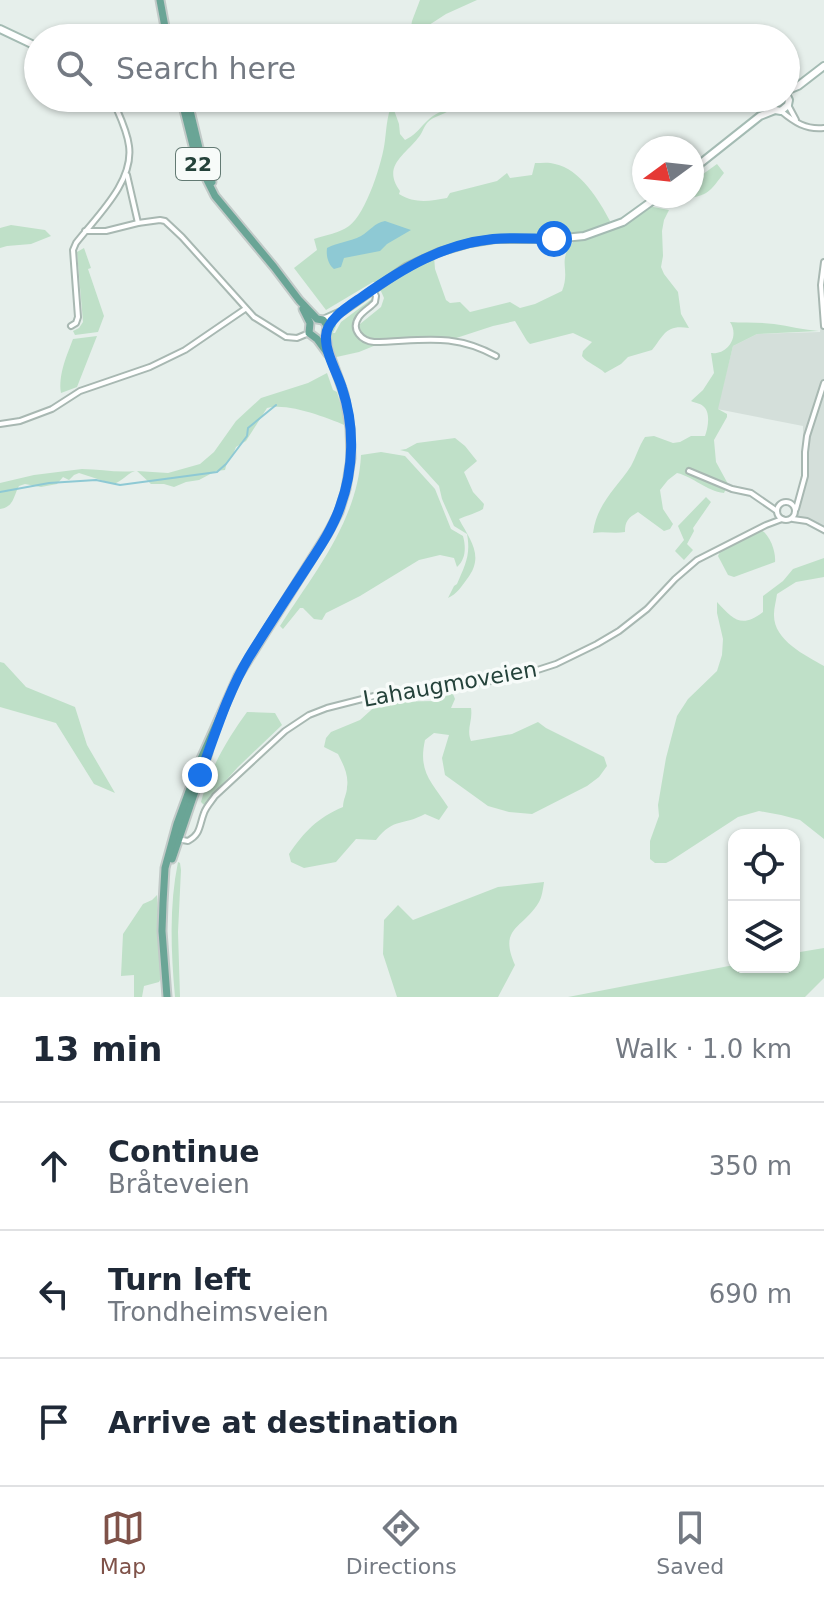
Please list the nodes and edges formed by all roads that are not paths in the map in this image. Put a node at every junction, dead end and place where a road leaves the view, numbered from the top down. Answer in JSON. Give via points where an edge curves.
{"nodes":[{"id":1,"x":160,"y":1,"type":"edge"},
{"id":2,"x":166,"y":24,"type":"edge"},
{"id":3,"x":0,"y":29,"type":"edge"},
{"id":4,"x":24,"y":40,"type":"edge"},
{"id":5,"x":824,"y":66,"type":"edge"},
{"id":6,"x":800,"y":84,"type":"edge"},
{"id":7,"x":117,"y":112,"type":"edge"},
{"id":8,"x":186,"y":112,"type":"edge"},
{"id":9,"x":762,"y":112,"type":"edge"},
{"id":10,"x":772,"y":112,"type":"edge"},
{"id":11,"x":781,"y":112,"type":"edge"},
{"id":12,"x":793,"y":112,"type":"edge"},
{"id":13,"x":760,"y":116,"type":"junction"},
{"id":14,"x":797,"y":122,"type":"junction"},
{"id":15,"x":824,"y":128,"type":"edge"},
{"id":16,"x":704,"y":160,"type":"edge"},
{"id":17,"x":127,"y":174,"type":"junction"},
{"id":18,"x":643,"y":208,"type":"edge"},
{"id":19,"x":138,"y":223,"type":"junction"},
{"id":20,"x":85,"y":231,"type":"junction"},
{"id":21,"x":824,"y":262,"type":"edge"},
{"id":22,"x":372,"y":290,"type":"junction"},
{"id":23,"x":245,"y":309,"type":"junction"},
{"id":24,"x":343,"y":311,"type":"junction"},
{"id":25,"x":316,"y":321,"type":"junction"},
{"id":26,"x":71,"y":326,"type":"dead end"},
{"id":27,"x":824,"y":326,"type":"edge"},
{"id":28,"x":327,"y":331,"type":"junction"},
{"id":29,"x":309,"y":333,"type":"junction"},
{"id":30,"x":317,"y":339,"type":"junction"},
{"id":31,"x":496,"y":356,"type":"dead end"},
{"id":32,"x":331,"y":360,"type":"junction"},
{"id":33,"x":824,"y":383,"type":"edge"},
{"id":34,"x":0,"y":424,"type":"edge"},
{"id":35,"x":689,"y":471,"type":"dead end"},
{"id":36,"x":801,"y":490,"type":"junction"},
{"id":37,"x":766,"y":502,"type":"junction"},
{"id":38,"x":789,"y":502,"type":"junction"},
{"id":39,"x":780,"y":504,"type":"junction"},
{"id":40,"x":796,"y":510,"type":"junction"},
{"id":41,"x":777,"y":512,"type":"junction"},
{"id":42,"x":782,"y":519,"type":"junction"},
{"id":43,"x":792,"y":519,"type":"junction"},
{"id":44,"x":807,"y":521,"type":"junction"},
{"id":45,"x":766,"y":525,"type":"junction"},
{"id":46,"x":824,"y":530,"type":"edge"},
{"id":47,"x":177,"y":835,"type":"junction"},
{"id":48,"x":167,"y":997,"type":"edge"}],
"edges":[{"from":1,"to":2,"type":"main road"},
{"from":3,"to":4,"type":"main road"},
{"from":5,"to":6,"type":"main road"},
{"from":7,"to":17,"type":"street","via":[[130,148]]},
{"from":8,"to":25,"type":"main road","number":"22","via":[[201,172],[222,207]]},
{"from":9,"to":13,"type":"main road"},
{"from":10,"to":13,"type":"main road"},
{"from":11,"to":14,"type":"street"},
{"from":12,"to":14,"type":"street"},
{"from":13,"to":16,"type":"main road"},
{"from":14,"to":15,"type":"street"},
{"from":17,"to":19,"type":"street"},
{"from":17,"to":20,"type":"street"},
{"from":18,"to":22,"type":"main road","via":[[628,219],[577,237],[463,245],[422,259]]},
{"from":19,"to":20,"type":"street"},
{"from":19,"to":23,"type":"street","via":[[160,220],[172,227]]},
{"from":20,"to":26,"type":"street","via":[[73,250],[78,317]]},
{"from":21,"to":27,"type":"street"},
{"from":22,"to":24,"type":"main road"},
{"from":22,"to":31,"type":"street","via":[[375,302],[356,323],[363,340],[451,340]]},
{"from":23,"to":29,"type":"street","via":[[286,337]]},
{"from":23,"to":34,"type":"street","via":[[185,350],[80,391],[52,409]]},
{"from":24,"to":25,"type":"main road"},
{"from":24,"to":28,"type":"main road"},
{"from":25,"to":28,"type":"main road","number":"22"},
{"from":25,"to":29,"type":"main road"},
{"from":28,"to":30,"type":"main road"},
{"from":28,"to":32,"type":"main road","number":"22"},
{"from":29,"to":30,"type":"main road","number":"22"},
{"from":30,"to":32,"type":"main road","number":"22"},
{"from":32,"to":47,"type":"main road","number":"22","via":[[350,428],[344,497],[331,527],[238,676]]},
{"from":33,"to":36,"type":"street","via":[[807,436]]},
{"from":35,"to":37,"type":"street"},
{"from":36,"to":38,"type":"street"},
{"from":36,"to":40,"type":"street"},
{"from":37,"to":39,"type":"street"},
{"from":37,"to":41,"type":"street"},
{"from":38,"to":39,"type":"street"},
{"from":38,"to":40,"type":"street"},
{"from":39,"to":41,"type":"street"},
{"from":40,"to":43,"type":"street"},
{"from":40,"to":44,"type":"street"},
{"from":41,"to":42,"type":"street"},
{"from":41,"to":45,"type":"street","name":"Lahaugmoveien"},
{"from":42,"to":43,"type":"street"},
{"from":42,"to":45,"type":"street","name":"Lahaugmoveien"},
{"from":43,"to":44,"type":"street"},
{"from":44,"to":46,"type":"street"},
{"from":45,"to":47,"type":"street","name":"Lahaugmoveien","via":[[697,560],[619,631],[556,664],[491,681],[382,694],[301,719],[215,796],[196,836],[188,841]]},
{"from":47,"to":48,"type":"main road","number":"22","via":[[163,892]]}]}
